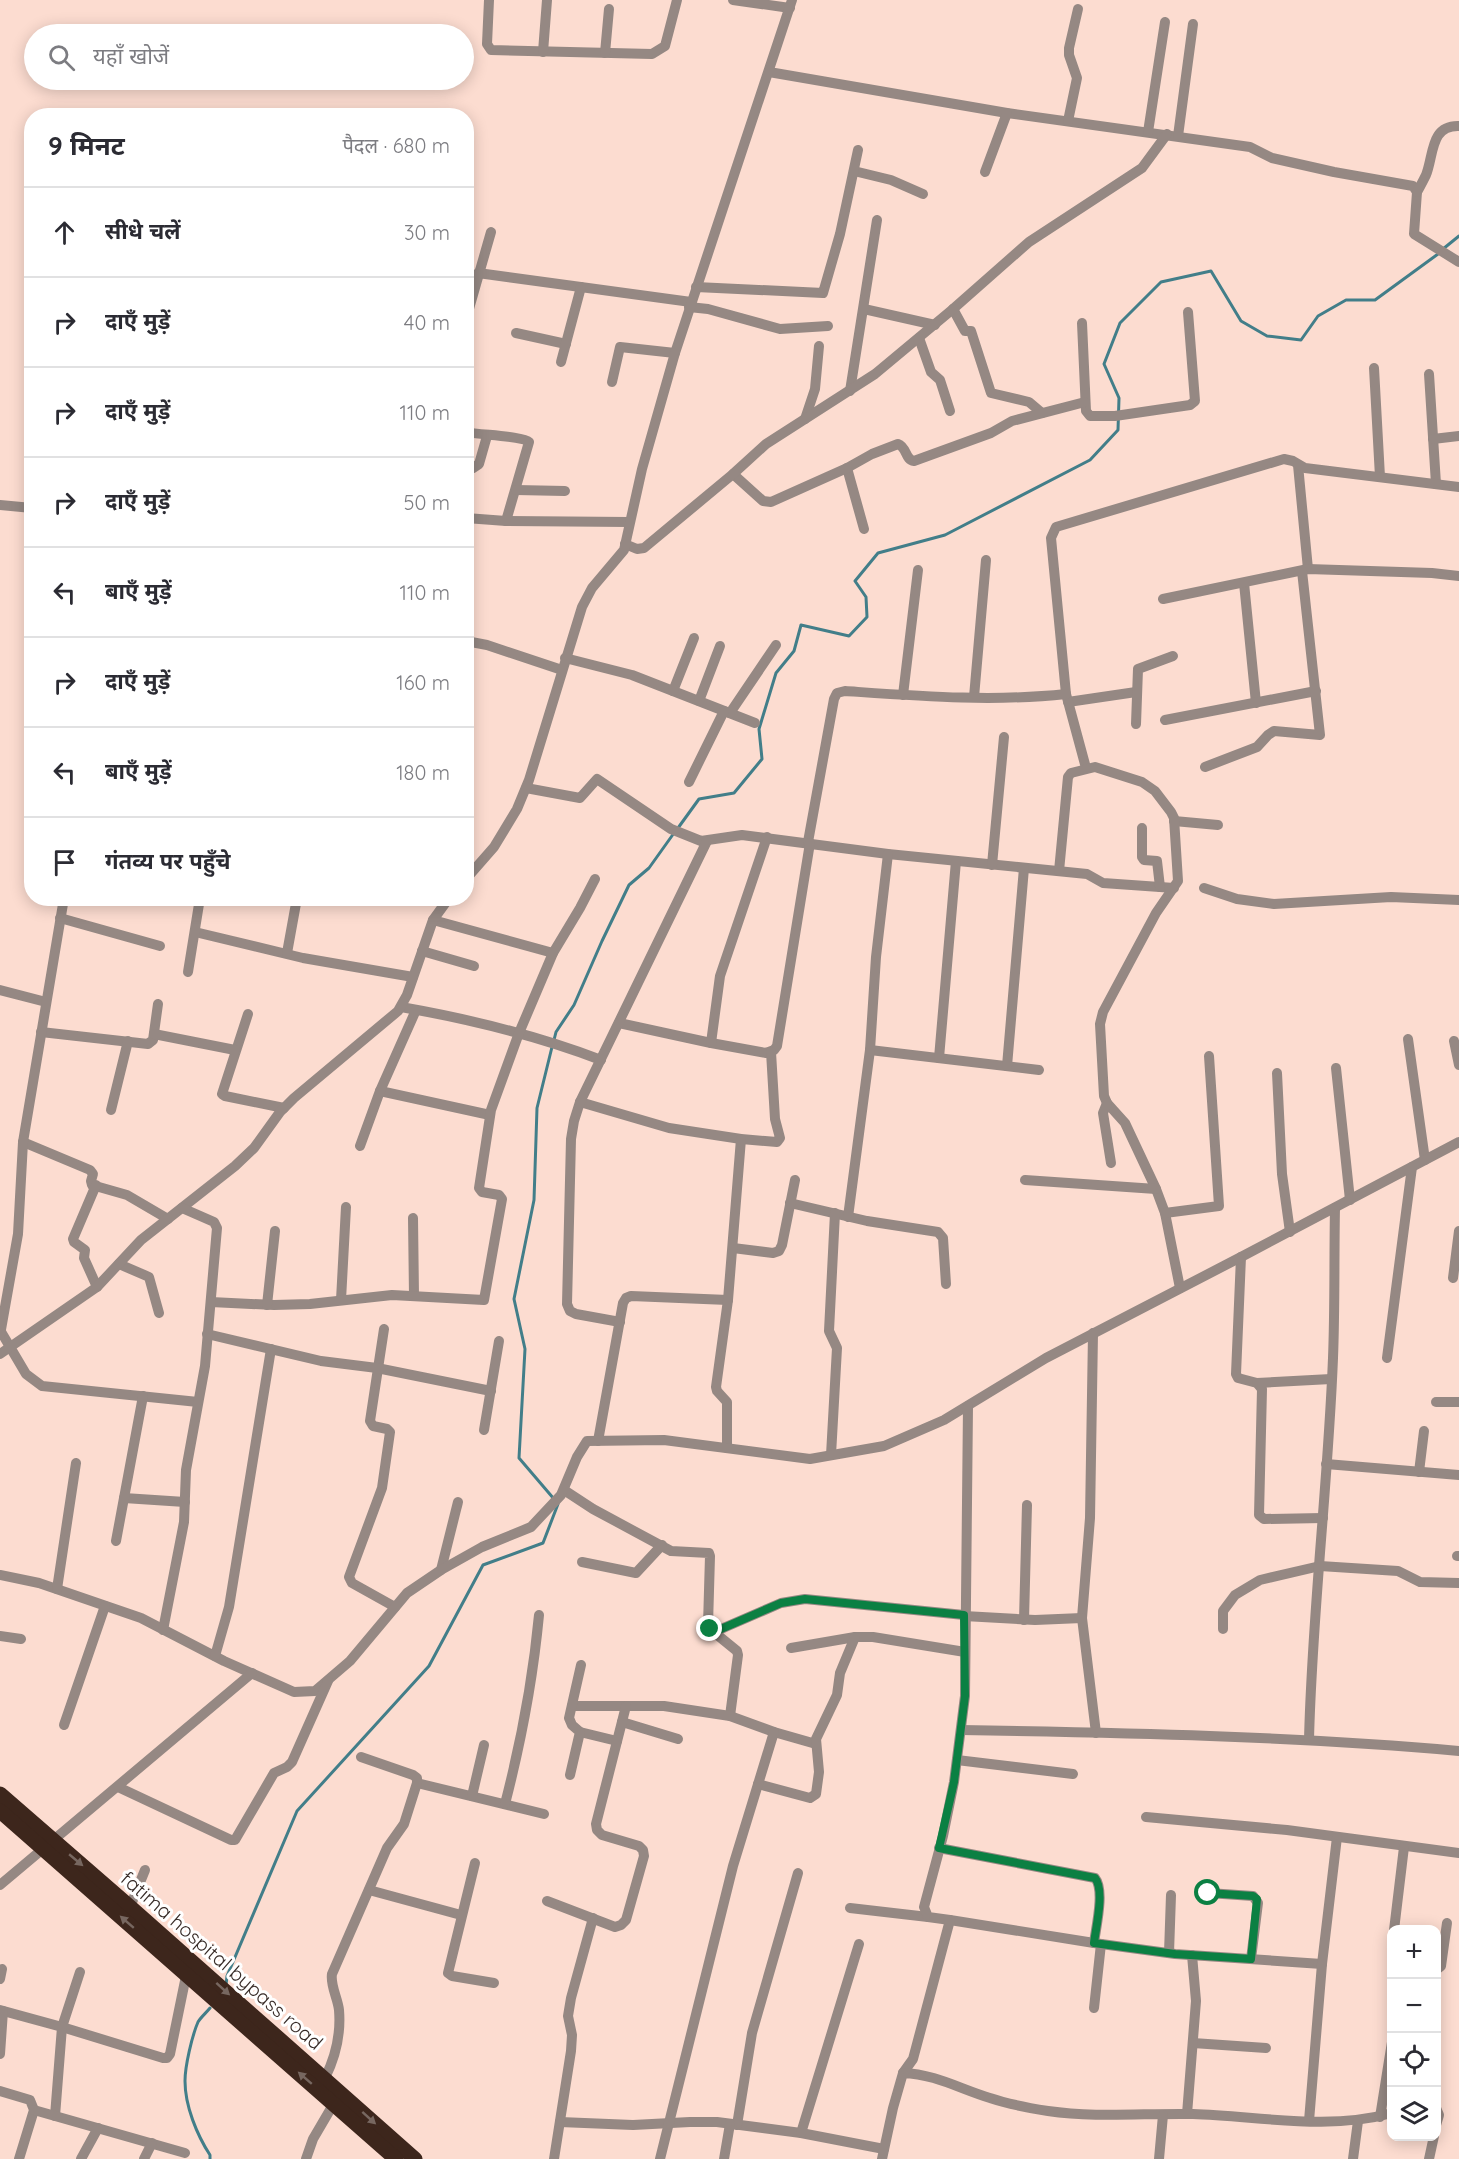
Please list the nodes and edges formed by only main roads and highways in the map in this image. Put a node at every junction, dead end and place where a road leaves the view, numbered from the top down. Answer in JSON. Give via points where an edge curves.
{"nodes":[{"id":1,"x":0,"y":1794,"type":"edge"},
{"id":2,"x":0,"y":1811,"type":"edge"},
{"id":3,"x":49,"y":1845,"type":"junction"},
{"id":4,"x":154,"y":1937,"type":"junction"},
{"id":5,"x":337,"y":2098,"type":"junction"},
{"id":6,"x":396,"y":2159,"type":"edge"},
{"id":7,"x":415,"y":2159,"type":"edge"}],
"edges":[{"from":1,"to":3,"type":"highway","name":"fatima hospital bypass road"},
{"from":2,"to":3,"type":"highway","name":"fatima hospital bypass road"},
{"from":4,"to":3,"type":"highway","name":"fatima hospital bypass road","one_way":true},
{"from":3,"to":4,"type":"highway","name":"fatima hospital bypass road","one_way":true,"via":[[130,1906]]},
{"from":5,"to":4,"type":"highway","name":"fatima hospital bypass road","one_way":true,"via":[[186,1976]]},
{"from":4,"to":5,"type":"highway","name":"fatima hospital bypass road","one_way":true,"via":[[325,2078]]},
{"from":5,"to":6,"type":"highway","name":"fatima hospital bypass road"},
{"from":5,"to":7,"type":"highway","name":"fatima hospital bypass road","one_way":true}]}
